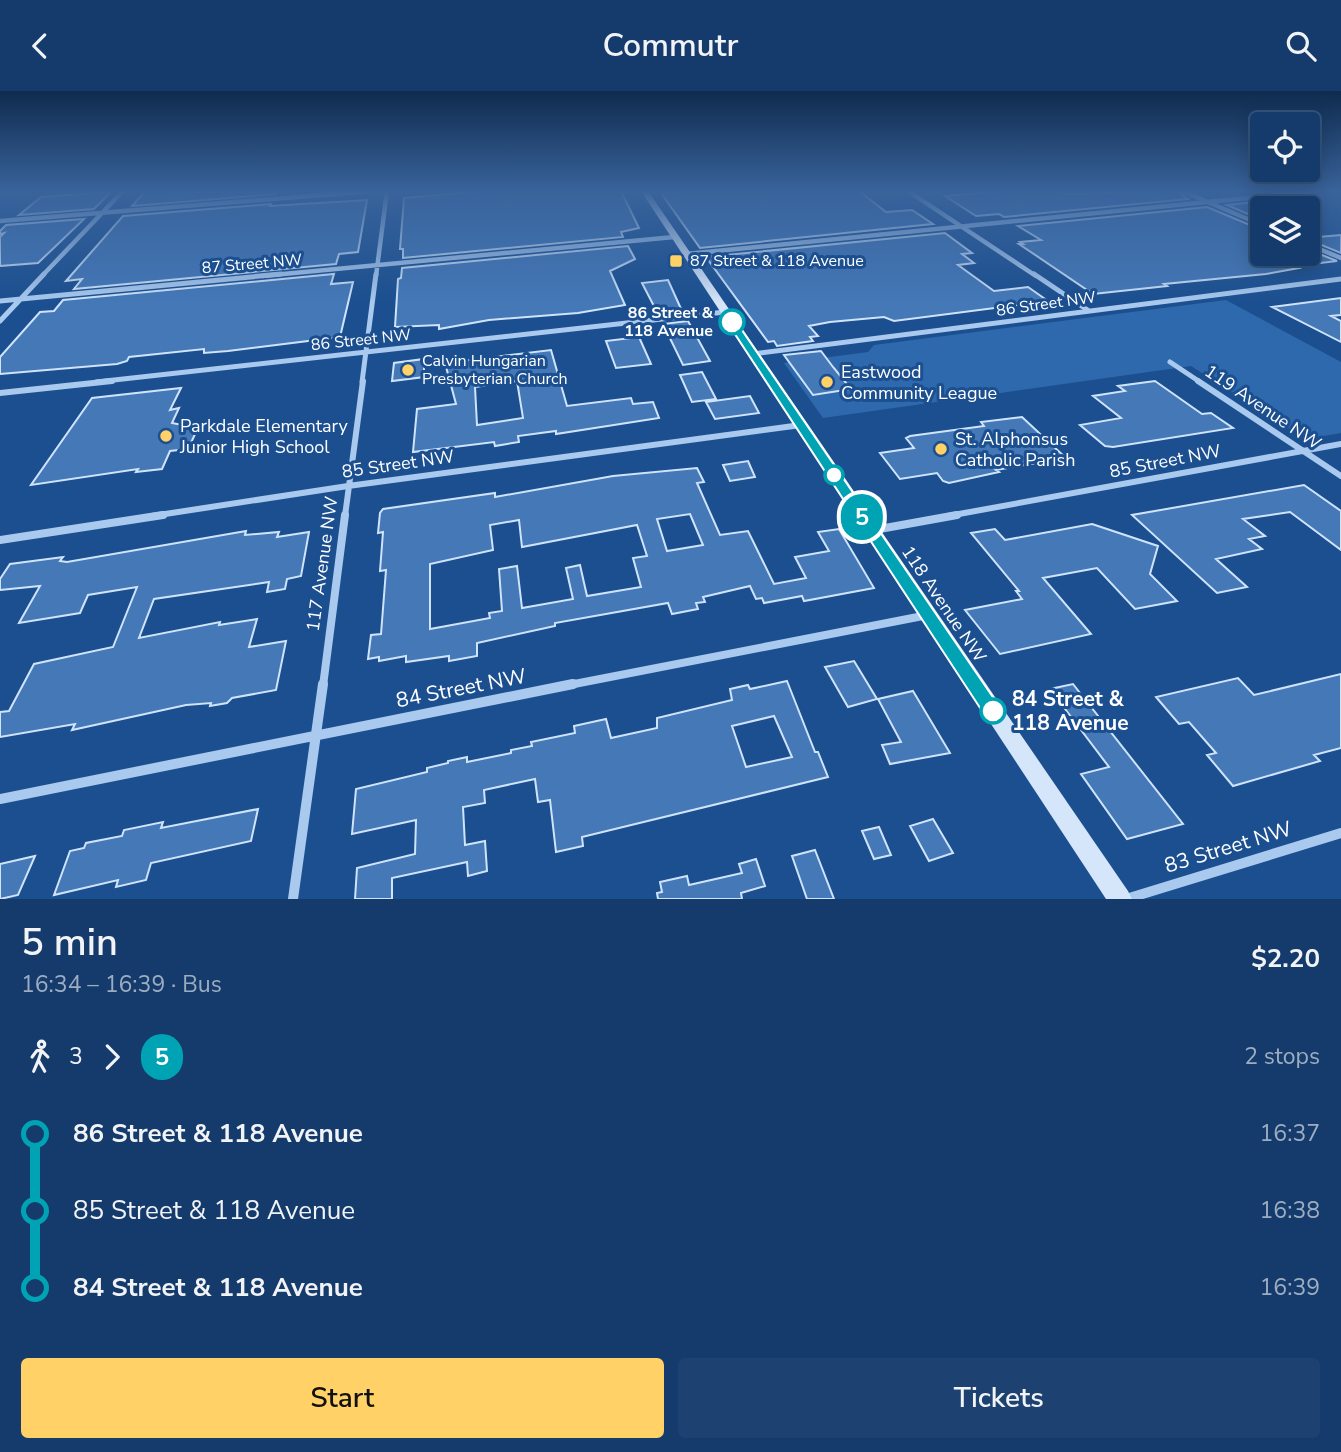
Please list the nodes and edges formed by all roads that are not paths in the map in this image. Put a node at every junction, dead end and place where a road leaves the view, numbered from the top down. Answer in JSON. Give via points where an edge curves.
{"nodes":[{"id":1,"x":87,"y":229,"type":"edge"},
{"id":2,"x":382,"y":229,"type":"edge"},
{"id":3,"x":668,"y":229,"type":"edge"},
{"id":4,"x":934,"y":229,"type":"edge"},
{"id":5,"x":965,"y":229,"type":"edge"},
{"id":6,"x":674,"y":237,"type":"junction"},
{"id":7,"x":1320,"y":249,"type":"edge"},
{"id":8,"x":686,"y":254,"type":"junction"},
{"id":9,"x":1341,"y":258,"type":"edge"},
{"id":10,"x":378,"y":264,"type":"junction"},
{"id":11,"x":1341,"y":279,"type":"edge"},
{"id":12,"x":21,"y":299,"type":"junction"},
{"id":13,"x":0,"y":300,"type":"edge"},
{"id":14,"x":1089,"y":311,"type":"junction"},
{"id":15,"x":725,"y":312,"type":"junction"},
{"id":16,"x":0,"y":321,"type":"edge"},
{"id":17,"x":364,"y":352,"type":"junction"},
{"id":18,"x":753,"y":354,"type":"junction"},
{"id":19,"x":1170,"y":362,"type":"dead end"},
{"id":20,"x":0,"y":393,"type":"edge"},
{"id":21,"x":801,"y":425,"type":"junction"},
{"id":22,"x":1341,"y":444,"type":"edge"},
{"id":23,"x":1304,"y":451,"type":"junction"},
{"id":24,"x":1341,"y":476,"type":"edge"},
{"id":25,"x":348,"y":487,"type":"junction"},
{"id":26,"x":872,"y":531,"type":"junction"},
{"id":27,"x":0,"y":540,"type":"edge"},
{"id":28,"x":928,"y":615,"type":"junction"},
{"id":29,"x":317,"y":734,"type":"junction"},
{"id":30,"x":0,"y":799,"type":"edge"},
{"id":31,"x":1341,"y":833,"type":"edge"},
{"id":32,"x":293,"y":899,"type":"edge"},
{"id":33,"x":1120,"y":899,"type":"edge"},
{"id":34,"x":1126,"y":899,"type":"edge"}],
"edges":[{"from":1,"to":12,"type":"street"},
{"from":2,"to":10,"type":"street","name":"117 Avenue NW"},
{"from":3,"to":6,"type":"main road","name":"118 Avenue NW"},
{"from":4,"to":8,"type":"street"},
{"from":5,"to":14,"type":"street"},
{"from":6,"to":8,"type":"main road","name":"118 Avenue NW"},
{"from":6,"to":10,"type":"street","name":"87 Street NW"},
{"from":7,"to":9,"type":"street"},
{"from":8,"to":15,"type":"main road","name":"118 Avenue NW"},
{"from":10,"to":12,"type":"street","name":"87 Street NW"},
{"from":10,"to":17,"type":"street","name":"117 Avenue NW"},
{"from":11,"to":14,"type":"street","name":"86 Street NW"},
{"from":12,"to":13,"type":"street","name":"87 Street NW"},
{"from":12,"to":16,"type":"street"},
{"from":14,"to":18,"type":"street","name":"86 Street NW"},
{"from":15,"to":17,"type":"street","name":"86 Street NW"},
{"from":15,"to":18,"type":"main road","name":"118 Avenue NW"},
{"from":17,"to":20,"type":"street","name":"86 Street NW"},
{"from":17,"to":25,"type":"street","name":"117 Avenue NW"},
{"from":18,"to":21,"type":"main road","name":"118 Avenue NW"},
{"from":19,"to":23,"type":"street","name":"119 Avenue NW"},
{"from":21,"to":25,"type":"street","name":"85 Street NW"},
{"from":21,"to":26,"type":"main road","name":"118 Avenue NW"},
{"from":22,"to":23,"type":"street","name":"85 Street NW"},
{"from":23,"to":24,"type":"street","name":"119 Avenue NW"},
{"from":23,"to":26,"type":"street","name":"85 Street NW"},
{"from":25,"to":27,"type":"street","name":"85 Street NW"},
{"from":25,"to":29,"type":"street","name":"117 Avenue NW"},
{"from":26,"to":28,"type":"main road","name":"118 Avenue NW"},
{"from":28,"to":29,"type":"street","name":"84 Street NW"},
{"from":28,"to":33,"type":"main road","name":"118 Avenue NW"},
{"from":29,"to":30,"type":"street","name":"84 Street NW"},
{"from":29,"to":32,"type":"street","name":"117 Avenue NW"},
{"from":31,"to":34,"type":"street","name":"83 Street NW"}]}
